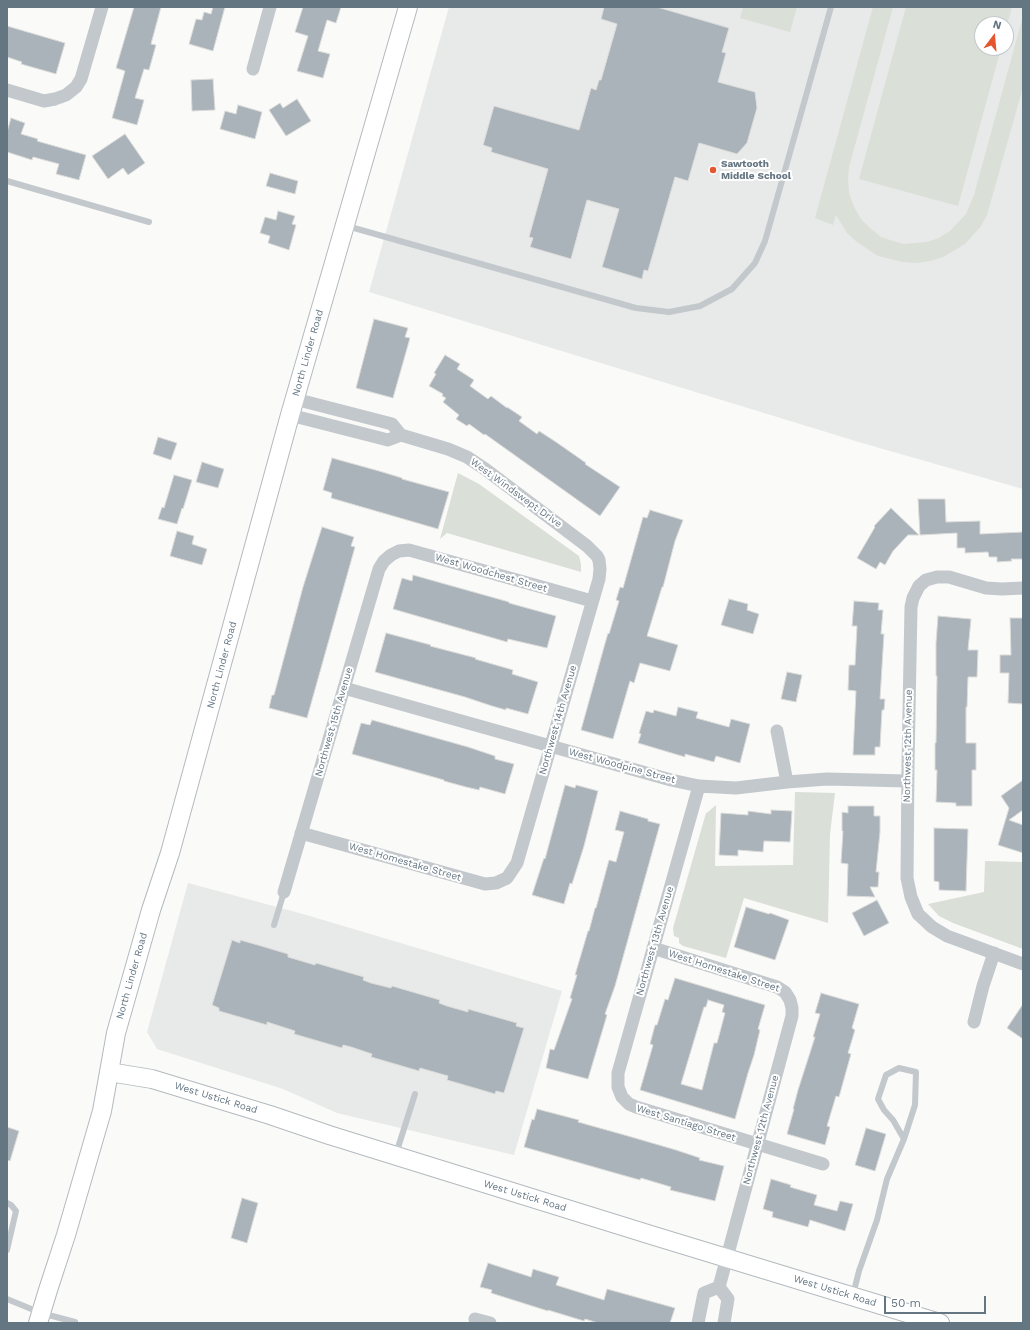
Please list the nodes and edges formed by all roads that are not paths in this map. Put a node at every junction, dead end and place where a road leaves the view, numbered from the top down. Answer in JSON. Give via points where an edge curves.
{"nodes":[{"id":1,"x":102,"y":7,"type":"edge"},
{"id":2,"x":270,"y":7,"type":"edge"},
{"id":3,"x":408,"y":7,"type":"edge"},
{"id":4,"x":831,"y":7,"type":"edge"},
{"id":5,"x":252,"y":69,"type":"dead end"},
{"id":6,"x":7,"y":90,"type":"edge"},
{"id":7,"x":7,"y":181,"type":"edge"},
{"id":8,"x":149,"y":222,"type":"dead end"},
{"id":9,"x":346,"y":225,"type":"junction"},
{"id":10,"x":292,"y":407,"type":"junction"},
{"id":11,"x":391,"y":554,"type":"joint"},
{"id":12,"x":600,"y":560,"type":"joint"},
{"id":13,"x":1023,"y":588,"type":"edge"},
{"id":14,"x":592,"y":601,"type":"junction"},
{"id":15,"x":344,"y":688,"type":"junction"},
{"id":16,"x":777,"y":731,"type":"dead end"},
{"id":17,"x":550,"y":746,"type":"junction"},
{"id":18,"x":907,"y":781,"type":"junction"},
{"id":19,"x":787,"y":782,"type":"junction"},
{"id":20,"x":699,"y":786,"type":"junction"},
{"id":21,"x":302,"y":833,"type":"junction"},
{"id":22,"x":507,"y":878,"type":"joint"},
{"id":23,"x":284,"y":892,"type":"joint"},
{"id":24,"x":274,"y":925,"type":"dead end"},
{"id":25,"x":653,"y":948,"type":"junction"},
{"id":26,"x":994,"y":953,"type":"junction"},
{"id":27,"x":1023,"y":964,"type":"edge"},
{"id":28,"x":790,"y":1000,"type":"joint"},
{"id":29,"x":974,"y":1022,"type":"dead end"},
{"id":30,"x":109,"y":1072,"type":"junction"},
{"id":31,"x":415,"y":1094,"type":"dead end"},
{"id":32,"x":622,"y":1097,"type":"joint"},
{"id":33,"x":904,"y":1139,"type":"junction"},
{"id":34,"x":757,"y":1144,"type":"junction"},
{"id":35,"x":395,"y":1156,"type":"junction"},
{"id":36,"x":823,"y":1164,"type":"dead end"},
{"id":37,"x":7,"y":1203,"type":"edge"},
{"id":38,"x":7,"y":1250,"type":"edge"},
{"id":39,"x":726,"y":1259,"type":"junction"},
{"id":40,"x":719,"y":1287,"type":"junction"},
{"id":41,"x":852,"y":1296,"type":"junction"},
{"id":42,"x":7,"y":1300,"type":"edge"},
{"id":43,"x":40,"y":1318,"type":"edge"},
{"id":44,"x":475,"y":1319,"type":"dead end"},
{"id":45,"x":75,"y":1322,"type":"dead end"},
{"id":46,"x":490,"y":1323,"type":"edge"},
{"id":47,"x":698,"y":1323,"type":"edge"},
{"id":48,"x":724,"y":1323,"type":"edge"},
{"id":49,"x":940,"y":1323,"type":"edge"}],
"edges":[{"from":1,"to":6,"type":"street","via":[[81,79],[76,88],[66,95],[44,100]]},
{"from":2,"to":5,"type":"street"},
{"from":3,"to":9,"type":"main road","name":"North Linder Road"},
{"from":4,"to":9,"type":"lane","via":[[765,241],[754,263],[732,289],[700,306],[669,312],[636,308]]},
{"from":7,"to":8,"type":"lane"},
{"from":9,"to":10,"type":"main road","name":"North Linder Road"},
{"from":10,"to":12,"type":"street","name":"West Windswept Drive","via":[[392,424],[401,435],[467,457],[587,546]]},
{"from":10,"to":30,"type":"main road","name":"North Linder Road","via":[[170,853],[116,1033]]},
{"from":11,"to":14,"type":"street","name":"West Woodchest Street","via":[[409,550]]},
{"from":11,"to":15,"type":"street","name":"Northwest 15th Avenue","via":[[379,569]]},
{"from":12,"to":14,"type":"street","name":"Northwest 14th Avenue","via":[[599,579]]},
{"from":13,"to":18,"type":"street","name":"Northwest 12th Avenue","via":[[986,588],[949,577],[926,580],[919,586],[911,607]]},
{"from":14,"to":17,"type":"street","name":"Northwest 14th Avenue"},
{"from":15,"to":17,"type":"street","name":"West Woodpine Street"},
{"from":15,"to":21,"type":"street","name":"Northwest 15th Avenue"},
{"from":16,"to":19,"type":"street"},
{"from":17,"to":20,"type":"street","name":"West Woodpine Street"},
{"from":17,"to":22,"type":"street","name":"Northwest 14th Avenue","via":[[517,863]]},
{"from":18,"to":19,"type":"street","name":"West Woodpine Street","via":[[830,779]]},
{"from":18,"to":26,"type":"street","name":"Northwest 12th Avenue","via":[[907,878],[918,914],[947,936]]},
{"from":19,"to":20,"type":"street","name":"West Woodpine Street","via":[[736,788]]},
{"from":20,"to":25,"type":"street","name":"Northwest 13th Avenue"},
{"from":21,"to":22,"type":"street","name":"West Homestake Street","via":[[485,884]]},
{"from":21,"to":23,"type":"street","name":"Northwest 15th Avenue"},
{"from":23,"to":24,"type":"lane"},
{"from":25,"to":28,"type":"street","name":"West Homestake Street","via":[[777,987],[785,992]]},
{"from":25,"to":32,"type":"street","name":"Northwest 13th Avenue","via":[[618,1073],[618,1087]]},
{"from":26,"to":27,"type":"street"},
{"from":26,"to":29,"type":"street"},
{"from":28,"to":34,"type":"street","name":"Northwest 12th Avenue","via":[[792,1016]]},
{"from":30,"to":35,"type":"main road","name":"West Ustick Road","via":[[152,1079]]},
{"from":30,"to":43,"type":"main road","name":"North Linder Road","via":[[102,1110]]},
{"from":31,"to":35,"type":"lane"},
{"from":32,"to":34,"type":"street","name":"West Santiago Street","via":[[636,1108]]},
{"from":33,"to":33,"type":"lane","via":[[915,1105],[916,1072],[899,1068],[886,1075],[878,1099]]},
{"from":33,"to":41,"type":"lane","via":[[887,1179],[877,1220]]},
{"from":34,"to":36,"type":"street","name":"West Santiago Street"},
{"from":34,"to":39,"type":"street","name":"Northwest 12th Avenue"},
{"from":35,"to":39,"type":"main road","name":"West Ustick Road"},
{"from":37,"to":38,"type":"lane","via":[[16,1211]]},
{"from":39,"to":40,"type":"street","name":"Northwest 12th Avenue"},
{"from":39,"to":41,"type":"main road","name":"West Ustick Road"},
{"from":40,"to":47,"type":"street","via":[[704,1293]]},
{"from":40,"to":48,"type":"street","via":[[728,1299]]},
{"from":41,"to":49,"type":"main road","name":"West Ustick Road"},
{"from":42,"to":43,"type":"lane"},
{"from":43,"to":45,"type":"lane"},
{"from":44,"to":46,"type":"street"}]}
